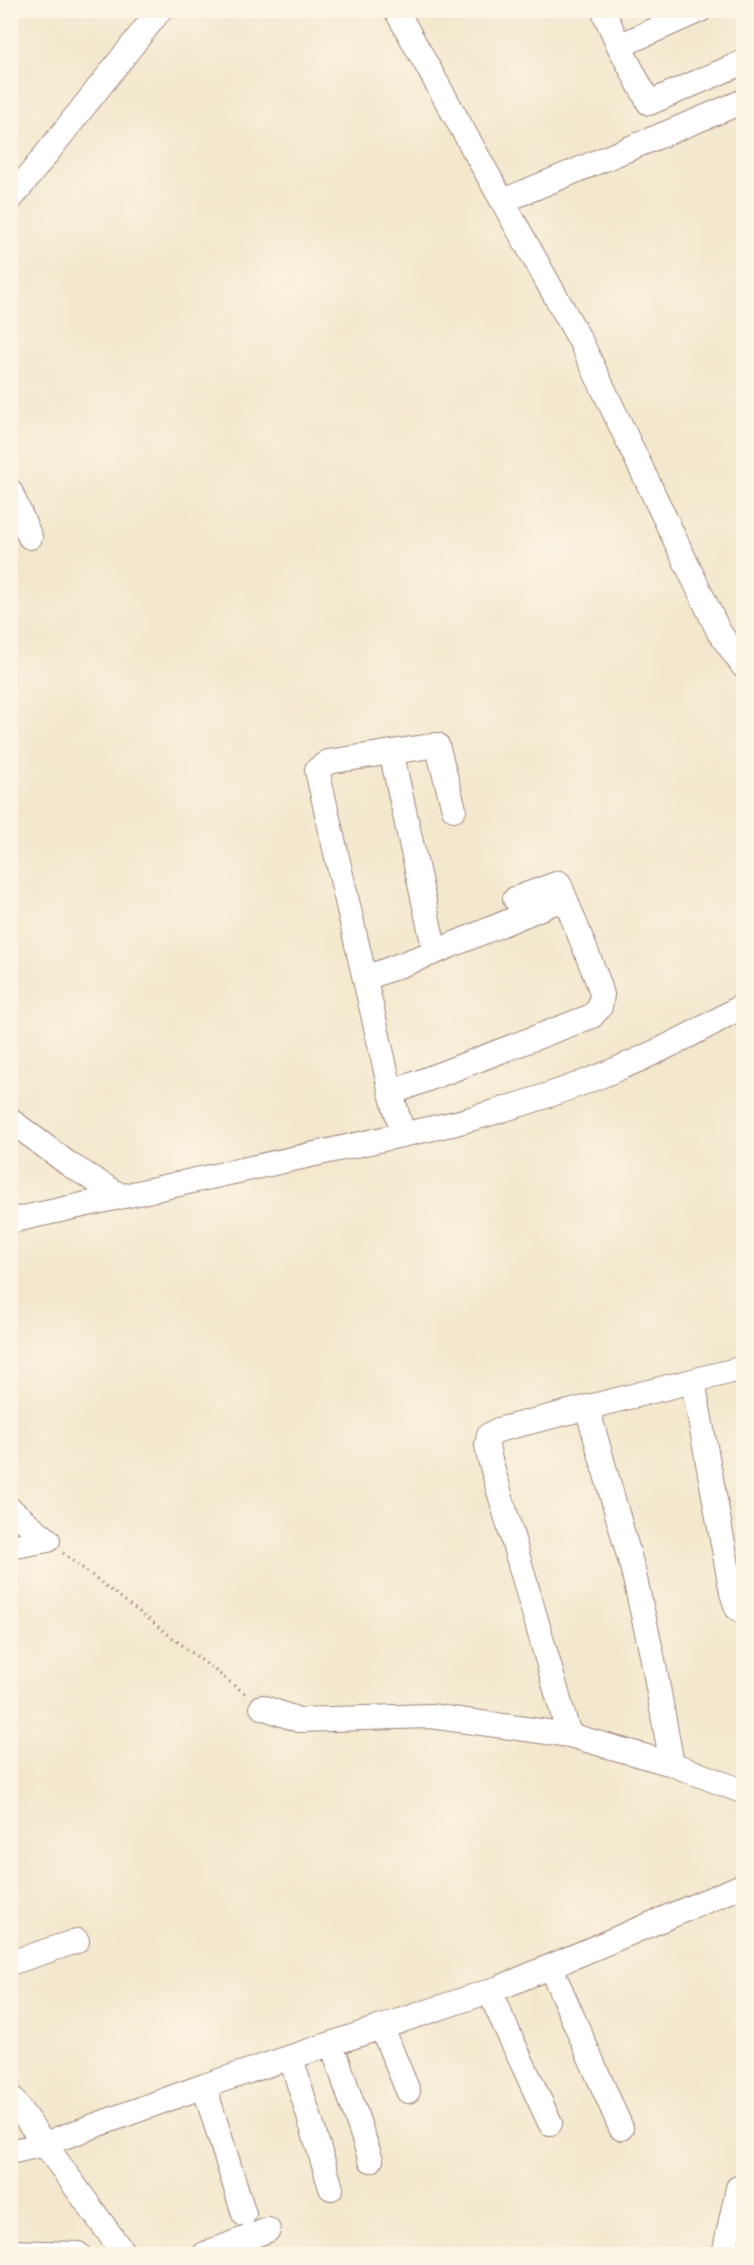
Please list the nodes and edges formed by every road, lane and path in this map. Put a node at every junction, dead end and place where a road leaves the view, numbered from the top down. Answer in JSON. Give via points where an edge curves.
{"nodes":[{"id":1,"x":160,"y":10,"type":"edge"},
{"id":2,"x":396,"y":10,"type":"edge"},
{"id":3,"x":603,"y":10,"type":"edge"},
{"id":4,"x":700,"y":10,"type":"edge"},
{"id":5,"x":619,"y":46,"type":"junction"},
{"id":6,"x":744,"y":62,"type":"edge"},
{"id":7,"x":744,"y":101,"type":"edge"},
{"id":8,"x":10,"y":200,"type":"edge"},
{"id":9,"x":503,"y":201,"type":"junction"},
{"id":10,"x":10,"y":491,"type":"edge"},
{"id":11,"x":30,"y":537,"type":"dead end"},
{"id":12,"x":744,"y":667,"type":"edge"},
{"id":13,"x":394,"y":765,"type":"dead end"},
{"id":14,"x":454,"y":809,"type":"dead end"},
{"id":15,"x":565,"y":898,"type":"junction"},
{"id":16,"x":515,"y":899,"type":"dead end"},
{"id":17,"x":435,"y":952,"type":"junction"},
{"id":18,"x":366,"y":978,"type":"junction"},
{"id":19,"x":744,"y":1005,"type":"edge"},
{"id":20,"x":391,"y":1093,"type":"junction"},
{"id":21,"x":10,"y":1120,"type":"edge"},
{"id":22,"x":403,"y":1134,"type":"junction"},
{"id":23,"x":121,"y":1196,"type":"junction"},
{"id":24,"x":10,"y":1221,"type":"edge"},
{"id":25,"x":744,"y":1368,"type":"edge"},
{"id":26,"x":693,"y":1381,"type":"junction"},
{"id":27,"x":587,"y":1407,"type":"junction"},
{"id":28,"x":10,"y":1509,"type":"edge"},
{"id":29,"x":48,"y":1540,"type":"junction"},
{"id":30,"x":10,"y":1547,"type":"edge"},
{"id":31,"x":744,"y":1614,"type":"edge"},
{"id":32,"x":262,"y":1707,"type":"joint"},
{"id":33,"x":569,"y":1735,"type":"junction"},
{"id":34,"x":672,"y":1764,"type":"junction"},
{"id":35,"x":744,"y":1792,"type":"edge"},
{"id":36,"x":744,"y":1885,"type":"edge"},
{"id":37,"x":77,"y":1941,"type":"dead end"},
{"id":38,"x":10,"y":1963,"type":"edge"},
{"id":39,"x":555,"y":1966,"type":"junction"},
{"id":40,"x":489,"y":1991,"type":"junction"},
{"id":41,"x":382,"y":2028,"type":"junction"},
{"id":42,"x":332,"y":2044,"type":"junction"},
{"id":43,"x":291,"y":2058,"type":"junction"},
{"id":44,"x":204,"y":2086,"type":"junction"},
{"id":45,"x":408,"y":2091,"type":"dead end"},
{"id":46,"x":10,"y":2096,"type":"edge"},
{"id":47,"x":550,"y":2123,"type":"dead end"},
{"id":48,"x":621,"y":2128,"type":"dead end"},
{"id":49,"x":44,"y":2144,"type":"junction"},
{"id":50,"x":10,"y":2152,"type":"edge"},
{"id":51,"x":371,"y":2160,"type":"dead end"},
{"id":52,"x":330,"y":2188,"type":"dead end"},
{"id":53,"x":738,"y":2188,"type":"dead end"},
{"id":54,"x":243,"y":2214,"type":"dead end"},
{"id":55,"x":268,"y":2230,"type":"dead end"},
{"id":56,"x":10,"y":2252,"type":"edge"},
{"id":57,"x":78,"y":2254,"type":"edge"},
{"id":58,"x":124,"y":2254,"type":"edge"},
{"id":59,"x":205,"y":2254,"type":"edge"},
{"id":60,"x":724,"y":2254,"type":"edge"}],
"edges":[{"from":1,"to":8,"type":"street"},
{"from":2,"to":9,"type":"street"},
{"from":3,"to":5,"type":"street"},
{"from":4,"to":5,"type":"street"},
{"from":5,"to":6,"type":"street","via":[[649,103]]},
{"from":7,"to":9,"type":"street"},
{"from":9,"to":12,"type":"street","via":[[581,342],[719,632]]},
{"from":10,"to":11,"type":"street"},
{"from":13,"to":17,"type":"street"},
{"from":14,"to":18,"type":"street","via":[[438,745],[328,762],[316,770]]},
{"from":15,"to":16,"type":"street","via":[[559,882]]},
{"from":15,"to":17,"type":"street"},
{"from":15,"to":20,"type":"street","via":[[602,995],[600,1007],[592,1016]]},
{"from":17,"to":18,"type":"street"},
{"from":18,"to":20,"type":"street"},
{"from":19,"to":22,"type":"street","via":[[651,1056],[591,1082],[521,1106]]},
{"from":20,"to":22,"type":"street"},
{"from":21,"to":23,"type":"street","via":[[70,1165]]},
{"from":22,"to":23,"type":"street"},
{"from":23,"to":24,"type":"street"},
{"from":25,"to":26,"type":"street"},
{"from":26,"to":27,"type":"street"},
{"from":26,"to":31,"type":"street","via":[[732,1593],[737,1608]]},
{"from":27,"to":33,"type":"street","via":[[498,1430],[489,1436],[487,1445]]},
{"from":27,"to":34,"type":"street","via":[[633,1570]]},
{"from":28,"to":29,"type":"street"},
{"from":29,"to":30,"type":"street"},
{"from":29,"to":32,"type":"path"},
{"from":32,"to":33,"type":"street","via":[[299,1719],[430,1716]]},
{"from":33,"to":34,"type":"street"},
{"from":34,"to":35,"type":"street"},
{"from":36,"to":39,"type":"street"},
{"from":37,"to":38,"type":"street"},
{"from":39,"to":40,"type":"street"},
{"from":39,"to":48,"type":"street"},
{"from":40,"to":41,"type":"street"},
{"from":40,"to":47,"type":"street"},
{"from":41,"to":42,"type":"street"},
{"from":41,"to":45,"type":"street"},
{"from":42,"to":43,"type":"street"},
{"from":42,"to":51,"type":"street"},
{"from":43,"to":44,"type":"street"},
{"from":43,"to":52,"type":"street"},
{"from":44,"to":49,"type":"street"},
{"from":44,"to":54,"type":"street"},
{"from":46,"to":49,"type":"street"},
{"from":49,"to":50,"type":"street"},
{"from":49,"to":58,"type":"street"},
{"from":53,"to":60,"type":"street"},
{"from":55,"to":59,"type":"street"},
{"from":56,"to":57,"type":"street"}]}
